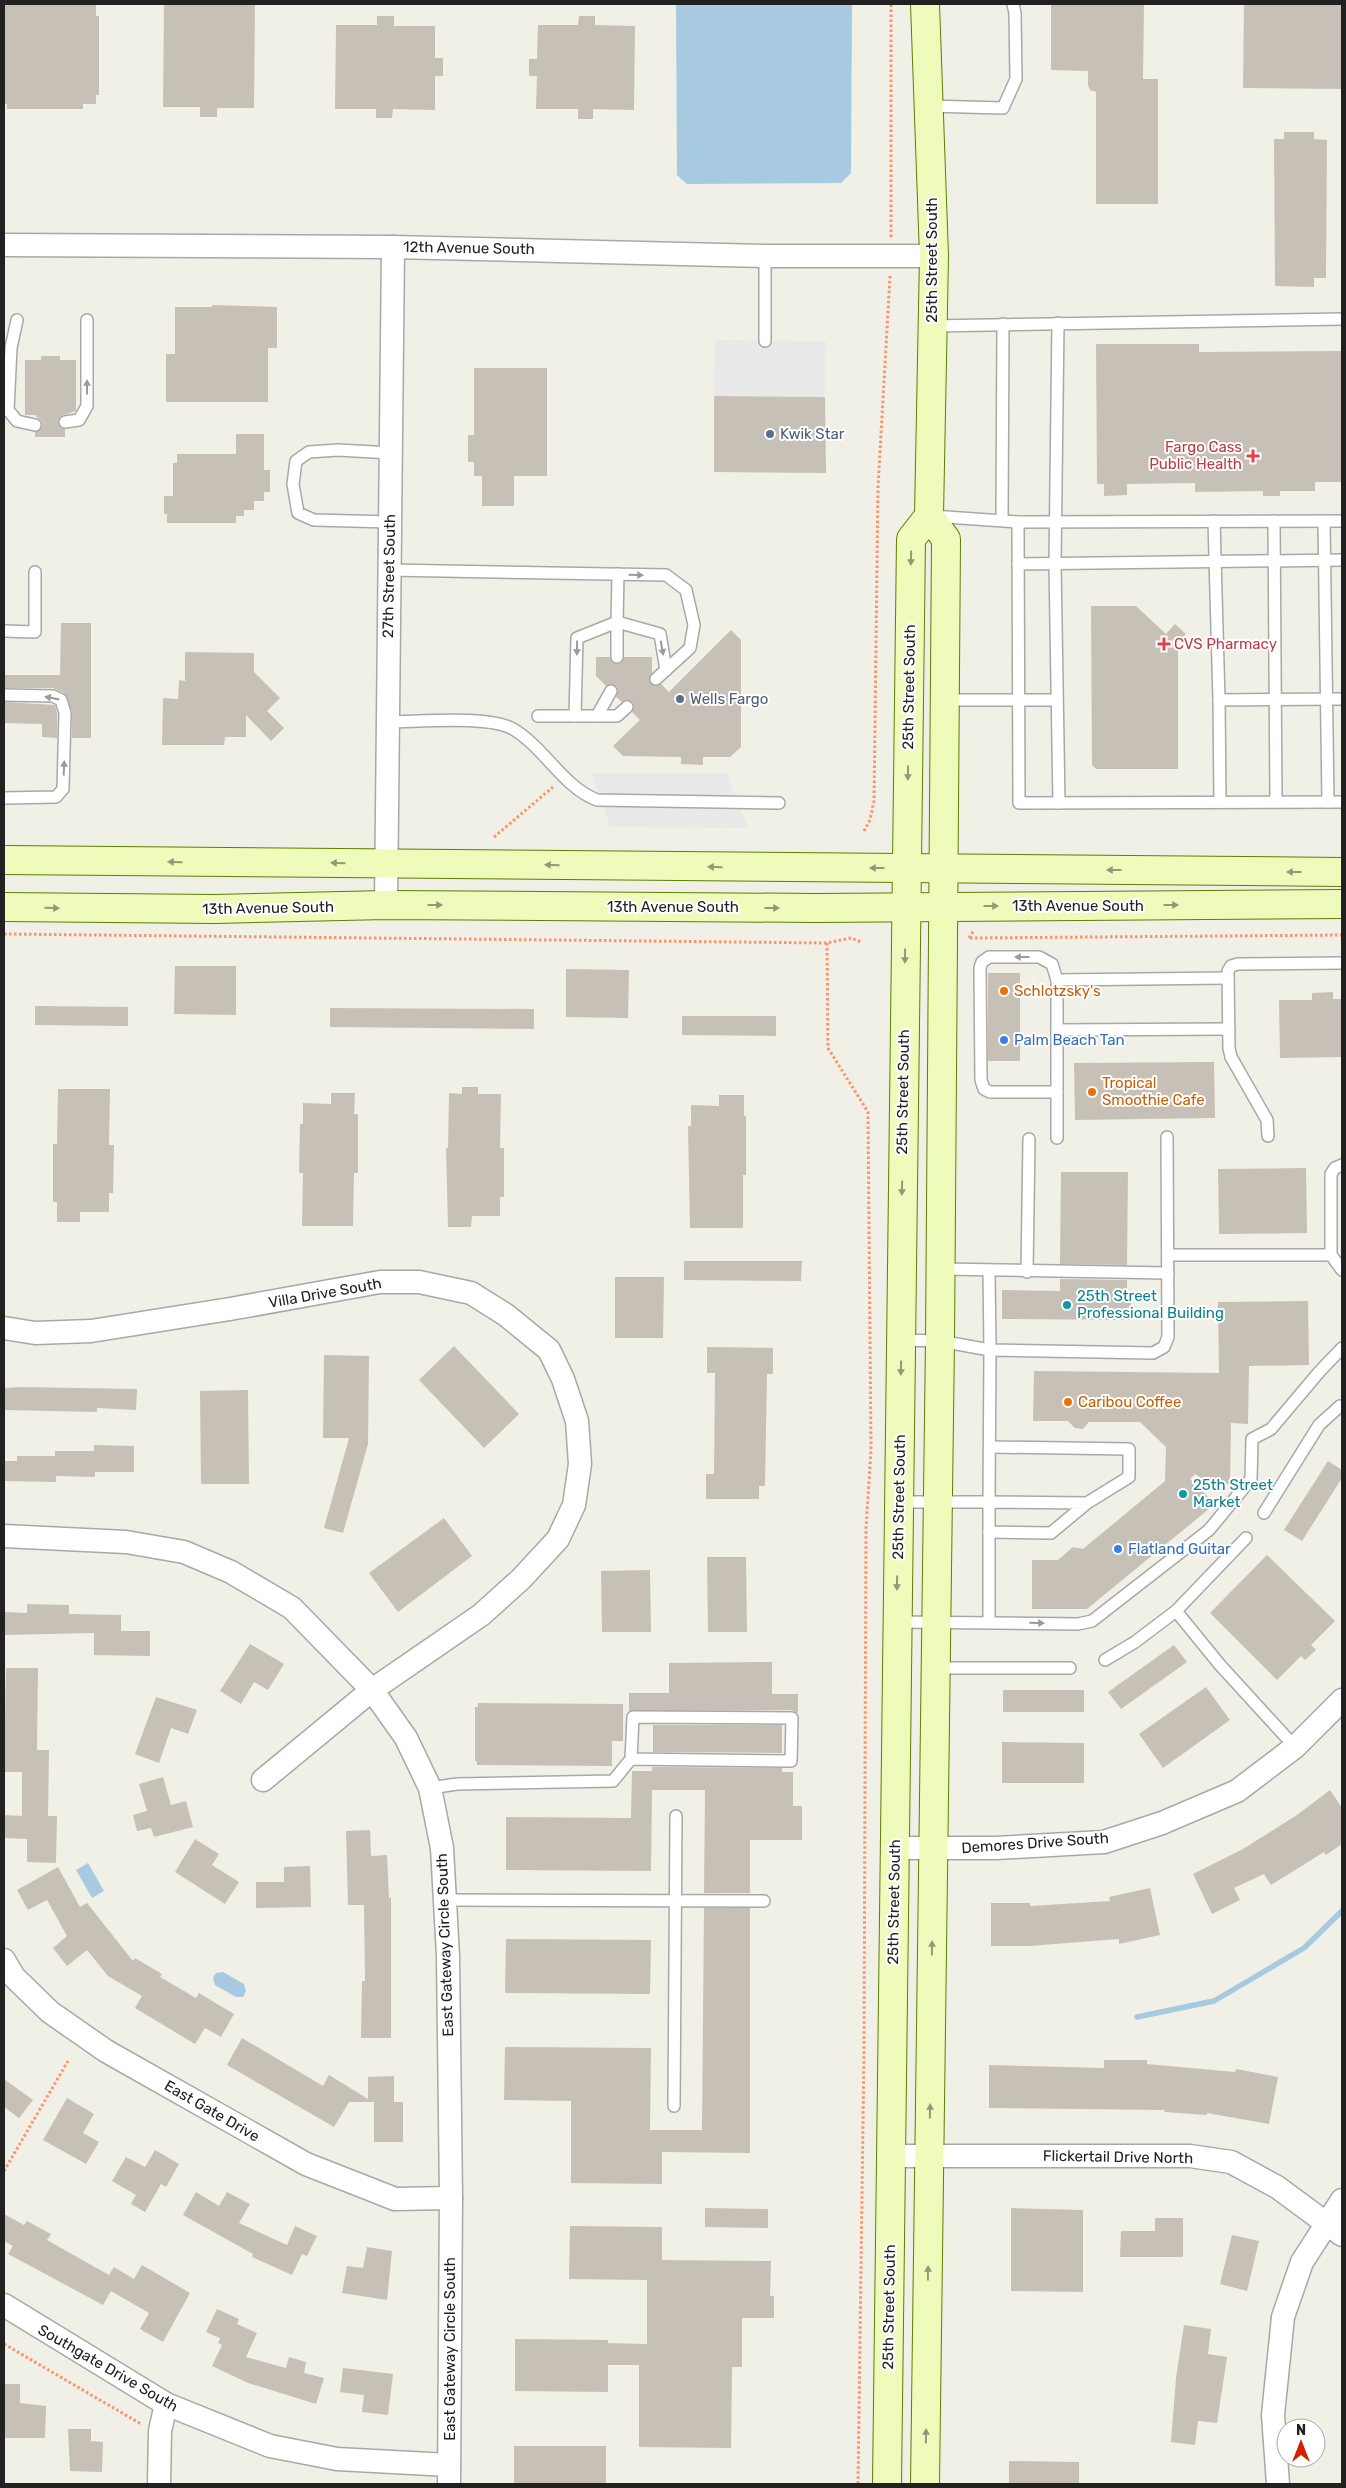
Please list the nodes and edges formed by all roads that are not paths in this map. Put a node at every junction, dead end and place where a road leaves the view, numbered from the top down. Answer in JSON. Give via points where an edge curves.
{"nodes":[{"id":1,"x":925,"y":4,"type":"edge"},
{"id":2,"x":1013,"y":4,"type":"edge"},
{"id":3,"x":928,"y":106,"type":"junction"},
{"id":4,"x":4,"y":245,"type":"edge"},
{"id":5,"x":393,"y":247,"type":"junction"},
{"id":6,"x":765,"y":256,"type":"junction"},
{"id":7,"x":934,"y":256,"type":"junction"},
{"id":8,"x":1342,"y":319,"type":"edge"},
{"id":9,"x":16,"y":320,"type":"dead end"},
{"id":10,"x":86,"y":320,"type":"dead end"},
{"id":11,"x":1058,"y":323,"type":"junction"},
{"id":12,"x":1003,"y":324,"type":"junction"},
{"id":13,"x":932,"y":326,"type":"junction"},
{"id":14,"x":765,"y":340,"type":"dead end"},
{"id":15,"x":65,"y":422,"type":"dead end"},
{"id":16,"x":36,"y":425,"type":"dead end"},
{"id":17,"x":391,"y":452,"type":"junction"},
{"id":18,"x":929,"y":516,"type":"junction"},
{"id":19,"x":1002,"y":519,"type":"junction"},
{"id":20,"x":1214,"y":521,"type":"junction"},
{"id":21,"x":1274,"y":521,"type":"junction"},
{"id":22,"x":1324,"y":521,"type":"junction"},
{"id":23,"x":1342,"y":521,"type":"edge"},
{"id":24,"x":390,"y":522,"type":"junction"},
{"id":25,"x":1018,"y":522,"type":"junction"},
{"id":26,"x":1056,"y":522,"type":"junction"},
{"id":27,"x":1325,"y":560,"type":"junction"},
{"id":28,"x":1342,"y":560,"type":"edge"},
{"id":29,"x":1274,"y":561,"type":"junction"},
{"id":30,"x":1215,"y":562,"type":"junction"},
{"id":31,"x":1018,"y":564,"type":"junction"},
{"id":32,"x":1055,"y":564,"type":"junction"},
{"id":33,"x":389,"y":570,"type":"junction"},
{"id":34,"x":36,"y":572,"type":"dead end"},
{"id":35,"x":618,"y":574,"type":"junction"},
{"id":36,"x":617,"y":622,"type":"junction"},
{"id":37,"x":4,"y":631,"type":"edge"},
{"id":38,"x":617,"y":657,"type":"dead end"},
{"id":39,"x":666,"y":670,"type":"junction"},
{"id":40,"x":656,"y":679,"type":"dead end"},
{"id":41,"x":611,"y":691,"type":"dead end"},
{"id":42,"x":4,"y":695,"type":"edge"},
{"id":43,"x":1275,"y":699,"type":"junction"},
{"id":44,"x":1327,"y":699,"type":"junction"},
{"id":45,"x":1342,"y":699,"type":"edge"},
{"id":46,"x":946,"y":700,"type":"junction"},
{"id":47,"x":1019,"y":700,"type":"junction"},
{"id":48,"x":1057,"y":700,"type":"junction"},
{"id":49,"x":1219,"y":700,"type":"junction"},
{"id":50,"x":627,"y":707,"type":"dead end"},
{"id":51,"x":538,"y":716,"type":"dead end"},
{"id":52,"x":575,"y":716,"type":"junction"},
{"id":53,"x":597,"y":716,"type":"junction"},
{"id":54,"x":388,"y":722,"type":"junction"},
{"id":55,"x":4,"y":798,"type":"edge"},
{"id":56,"x":1220,"y":802,"type":"junction"},
{"id":57,"x":1276,"y":802,"type":"junction"},
{"id":58,"x":1328,"y":802,"type":"junction"},
{"id":59,"x":1342,"y":802,"type":"edge"},
{"id":60,"x":778,"y":803,"type":"dead end"},
{"id":61,"x":1059,"y":803,"type":"junction"},
{"id":62,"x":4,"y":860,"type":"edge"},
{"id":63,"x":386,"y":864,"type":"junction"},
{"id":64,"x":906,"y":868,"type":"junction"},
{"id":65,"x":944,"y":869,"type":"junction"},
{"id":66,"x":1342,"y":872,"type":"edge"},
{"id":67,"x":1342,"y":904,"type":"edge"},
{"id":68,"x":386,"y":905,"type":"junction"},
{"id":69,"x":4,"y":907,"type":"edge"},
{"id":70,"x":906,"y":907,"type":"junction"},
{"id":71,"x":942,"y":907,"type":"junction"},
{"id":72,"x":1342,"y":963,"type":"edge"},
{"id":73,"x":1228,"y":978,"type":"junction"},
{"id":74,"x":1057,"y":980,"type":"junction"},
{"id":75,"x":1229,"y":1029,"type":"junction"},
{"id":76,"x":1057,"y":1030,"type":"junction"},
{"id":77,"x":1057,"y":1092,"type":"junction"},
{"id":78,"x":1268,"y":1136,"type":"dead end"},
{"id":79,"x":1168,"y":1137,"type":"dead end"},
{"id":80,"x":1057,"y":1138,"type":"dead end"},
{"id":81,"x":1030,"y":1139,"type":"dead end"},
{"id":82,"x":1342,"y":1165,"type":"edge"},
{"id":83,"x":1168,"y":1255,"type":"junction"},
{"id":84,"x":1331,"y":1255,"type":"junction"},
{"id":85,"x":940,"y":1269,"type":"junction"},
{"id":86,"x":1342,"y":1270,"type":"edge"},
{"id":87,"x":989,"y":1271,"type":"junction"},
{"id":88,"x":1028,"y":1272,"type":"junction"},
{"id":89,"x":1168,"y":1273,"type":"junction"},
{"id":90,"x":4,"y":1328,"type":"edge"},
{"id":91,"x":901,"y":1340,"type":"junction"},
{"id":92,"x":940,"y":1341,"type":"junction"},
{"id":93,"x":1342,"y":1348,"type":"edge"},
{"id":94,"x":990,"y":1350,"type":"junction"},
{"id":95,"x":1341,"y":1406,"type":"edge"},
{"id":96,"x":990,"y":1447,"type":"junction"},
{"id":97,"x":898,"y":1502,"type":"junction"},
{"id":98,"x":938,"y":1502,"type":"junction"},
{"id":99,"x":989,"y":1502,"type":"junction"},
{"id":100,"x":1087,"y":1503,"type":"junction"},
{"id":101,"x":1264,"y":1513,"type":"dead end"},
{"id":102,"x":989,"y":1532,"type":"junction"},
{"id":103,"x":4,"y":1536,"type":"edge"},
{"id":104,"x":1246,"y":1538,"type":"dead end"},
{"id":105,"x":1176,"y":1611,"type":"junction"},
{"id":106,"x":897,"y":1622,"type":"junction"},
{"id":107,"x":936,"y":1622,"type":"junction"},
{"id":108,"x":988,"y":1622,"type":"junction"},
{"id":109,"x":1105,"y":1660,"type":"dead end"},
{"id":110,"x":936,"y":1668,"type":"junction"},
{"id":111,"x":1070,"y":1668,"type":"dead end"},
{"id":112,"x":372,"y":1690,"type":"junction"},
{"id":113,"x":1342,"y":1700,"type":"edge"},
{"id":114,"x":1295,"y":1747,"type":"junction"},
{"id":115,"x":631,"y":1758,"type":"junction"},
{"id":116,"x":263,"y":1780,"type":"dead end"},
{"id":117,"x":430,"y":1788,"type":"junction"},
{"id":118,"x":676,"y":1816,"type":"dead end"},
{"id":119,"x":894,"y":1848,"type":"junction"},
{"id":120,"x":933,"y":1848,"type":"junction"},
{"id":121,"x":445,"y":1900,"type":"junction"},
{"id":122,"x":675,"y":1900,"type":"junction"},
{"id":123,"x":764,"y":1901,"type":"dead end"},
{"id":124,"x":4,"y":1960,"type":"edge"},
{"id":125,"x":674,"y":2106,"type":"dead end"},
{"id":126,"x":891,"y":2156,"type":"junction"},
{"id":127,"x":929,"y":2156,"type":"junction"},
{"id":128,"x":451,"y":2198,"type":"junction"},
{"id":129,"x":1342,"y":2200,"type":"edge"},
{"id":130,"x":1335,"y":2229,"type":"edge"},
{"id":131,"x":4,"y":2306,"type":"edge"},
{"id":132,"x":166,"y":2404,"type":"junction"},
{"id":133,"x":449,"y":2475,"type":"edge"},
{"id":134,"x":159,"y":2484,"type":"edge"},
{"id":135,"x":886,"y":2484,"type":"edge"},
{"id":136,"x":925,"y":2484,"type":"edge"},
{"id":137,"x":1278,"y":2484,"type":"edge"}],
"edges":[{"from":1,"to":3,"type":"main road","name":"25th Street South"},
{"from":2,"to":3,"type":"lane","via":[[1016,79],[1003,108]]},
{"from":3,"to":7,"type":"main road","name":"25th Street South"},
{"from":4,"to":5,"type":"street","name":"12th Avenue South"},
{"from":5,"to":6,"type":"street","name":"12th Avenue South"},
{"from":5,"to":17,"type":"street","name":"27th Street South"},
{"from":6,"to":7,"type":"street","name":"12th Avenue South"},
{"from":6,"to":14,"type":"lane"},
{"from":7,"to":13,"type":"main road","name":"25th Street South"},
{"from":8,"to":11,"type":"lane"},
{"from":9,"to":16,"type":"lane","via":[[11,348],[8,410],[17,421]]},
{"from":15,"to":10,"type":"lane","one_way":true,"via":[[79,420],[87,406]]},
{"from":11,"to":12,"type":"lane"},
{"from":11,"to":26,"type":"lane"},
{"from":12,"to":13,"type":"lane"},
{"from":12,"to":19,"type":"lane"},
{"from":13,"to":18,"type":"main road","name":"25th Street South"},
{"from":17,"to":24,"type":"street","name":"27th Street South"},
{"from":17,"to":24,"type":"lane","via":[[309,452],[296,461],[293,484],[298,512],[314,520]]},
{"from":18,"to":19,"type":"lane"},
{"from":18,"to":46,"type":"main road","via":[[946,539]]},
{"from":18,"to":64,"type":"main road","name":"25th Street South","one_way":true,"via":[[911,539]]},
{"from":19,"to":25,"type":"lane"},
{"from":20,"to":21,"type":"lane"},
{"from":20,"to":26,"type":"lane"},
{"from":20,"to":30,"type":"lane"},
{"from":21,"to":22,"type":"lane"},
{"from":21,"to":29,"type":"lane"},
{"from":22,"to":23,"type":"lane"},
{"from":22,"to":27,"type":"lane"},
{"from":24,"to":33,"type":"street","name":"27th Street South"},
{"from":25,"to":26,"type":"lane"},
{"from":25,"to":31,"type":"lane"},
{"from":26,"to":32,"type":"lane"},
{"from":27,"to":28,"type":"lane"},
{"from":27,"to":29,"type":"lane"},
{"from":27,"to":44,"type":"lane"},
{"from":29,"to":30,"type":"lane"},
{"from":29,"to":43,"type":"lane"},
{"from":30,"to":32,"type":"lane"},
{"from":30,"to":49,"type":"lane"},
{"from":31,"to":32,"type":"lane"},
{"from":31,"to":47,"type":"lane"},
{"from":32,"to":48,"type":"lane"},
{"from":33,"to":35,"type":"lane"},
{"from":33,"to":54,"type":"street","name":"27th Street South"},
{"from":34,"to":37,"type":"lane","via":[[35,632]]},
{"from":35,"to":36,"type":"lane"},
{"from":35,"to":39,"type":"lane","one_way":true,"via":[[666,575],[686,590],[694,624],[690,648]]},
{"from":36,"to":38,"type":"lane"},
{"from":36,"to":39,"type":"lane","one_way":true,"via":[[660,634]]},
{"from":36,"to":52,"type":"lane","one_way":true,"via":[[577,638]]},
{"from":39,"to":40,"type":"lane"},
{"from":41,"to":53,"type":"lane"},
{"from":55,"to":42,"type":"lane","one_way":true,"via":[[56,797],[63,789],[65,713],[61,700],[53,696]]},
{"from":43,"to":44,"type":"lane"},
{"from":43,"to":49,"type":"lane"},
{"from":43,"to":57,"type":"lane"},
{"from":44,"to":45,"type":"lane"},
{"from":44,"to":58,"type":"lane"},
{"from":46,"to":47,"type":"lane"},
{"from":46,"to":65,"type":"main road"},
{"from":47,"to":48,"type":"lane"},
{"from":47,"to":61,"type":"lane","via":[[1019,803]]},
{"from":48,"to":61,"type":"lane"},
{"from":49,"to":56,"type":"lane"},
{"from":50,"to":53,"type":"lane","via":[[616,716]]},
{"from":51,"to":52,"type":"lane"},
{"from":52,"to":53,"type":"lane"},
{"from":54,"to":60,"type":"lane","via":[[486,722],[513,729],[581,794],[597,800]]},
{"from":54,"to":63,"type":"street","name":"27th Street South"},
{"from":56,"to":57,"type":"lane"},
{"from":56,"to":61,"type":"lane"},
{"from":57,"to":58,"type":"lane"},
{"from":58,"to":59,"type":"lane"},
{"from":63,"to":62,"type":"main road","one_way":true},
{"from":64,"to":63,"type":"main road","one_way":true},
{"from":63,"to":68,"type":"street","name":"27th Street South"},
{"from":64,"to":65,"type":"main road"},
{"from":64,"to":70,"type":"main road","name":"25th Street South"},
{"from":66,"to":65,"type":"main road","one_way":true},
{"from":65,"to":71,"type":"main road"},
{"from":71,"to":67,"type":"main road","name":"13th Avenue South","one_way":true},
{"from":69,"to":68,"type":"main road","name":"13th Avenue South","one_way":true,"via":[[215,910]]},
{"from":68,"to":70,"type":"main road","name":"13th Avenue South","one_way":true},
{"from":70,"to":71,"type":"main road","name":"13th Avenue South"},
{"from":70,"to":91,"type":"main road","name":"25th Street South","one_way":true},
{"from":71,"to":85,"type":"main road"},
{"from":72,"to":73,"type":"lane","via":[[1238,964],[1231,966]]},
{"from":73,"to":74,"type":"lane"},
{"from":73,"to":75,"type":"lane"},
{"from":74,"to":76,"type":"lane"},
{"from":74,"to":77,"type":"lane","one_way":true,"via":[[1052,964],[1039,957],[988,957],[980,968],[981,1080],[984,1089],[990,1092]]},
{"from":75,"to":76,"type":"lane"},
{"from":75,"to":78,"type":"lane","via":[[1231,1057],[1267,1120]]},
{"from":76,"to":77,"type":"lane"},
{"from":77,"to":80,"type":"lane"},
{"from":79,"to":83,"type":"lane"},
{"from":81,"to":88,"type":"lane"},
{"from":82,"to":84,"type":"lane","via":[[1332,1174]]},
{"from":83,"to":84,"type":"lane"},
{"from":83,"to":89,"type":"lane"},
{"from":84,"to":86,"type":"lane"},
{"from":85,"to":87,"type":"lane"},
{"from":85,"to":92,"type":"main road"},
{"from":87,"to":88,"type":"lane"},
{"from":87,"to":94,"type":"lane"},
{"from":88,"to":89,"type":"lane"},
{"from":89,"to":94,"type":"lane","via":[[1168,1336],[1164,1347],[1153,1353]]},
{"from":90,"to":112,"type":"street","name":"Villa Drive South","via":[[35,1333],[91,1331],[380,1282],[419,1282],[471,1293],[506,1315],[549,1350],[577,1421],[580,1464],[574,1505],[558,1539],[480,1615]]},
{"from":91,"to":92,"type":"lane"},
{"from":91,"to":97,"type":"main road","name":"25th Street South","one_way":true},
{"from":92,"to":94,"type":"lane"},
{"from":92,"to":98,"type":"main road"},
{"from":108,"to":93,"type":"lane","one_way":true,"via":[[1078,1624],[1092,1621],[1209,1530],[1251,1479],[1252,1439],[1271,1429]]},
{"from":94,"to":96,"type":"lane"},
{"from":95,"to":101,"type":"lane","via":[[1319,1426]]},
{"from":96,"to":99,"type":"lane"},
{"from":96,"to":100,"type":"lane","via":[[1129,1449],[1129,1477]]},
{"from":97,"to":98,"type":"lane"},
{"from":97,"to":106,"type":"main road","name":"25th Street South","one_way":true},
{"from":98,"to":99,"type":"lane"},
{"from":98,"to":107,"type":"main road"},
{"from":99,"to":100,"type":"lane"},
{"from":99,"to":102,"type":"lane"},
{"from":100,"to":102,"type":"lane","via":[[1051,1533]]},
{"from":102,"to":108,"type":"lane"},
{"from":103,"to":112,"type":"street","name":"East Gateway Circle South","via":[[126,1542],[192,1555],[231,1572],[292,1608]]},
{"from":104,"to":105,"type":"lane"},
{"from":105,"to":109,"type":"lane"},
{"from":105,"to":114,"type":"lane","via":[[1220,1666]]},
{"from":106,"to":107,"type":"lane"},
{"from":106,"to":119,"type":"main road","name":"25th Street South"},
{"from":107,"to":108,"type":"lane"},
{"from":107,"to":110,"type":"main road"},
{"from":110,"to":111,"type":"lane"},
{"from":110,"to":120,"type":"main road"},
{"from":112,"to":116,"type":"street","name":"Villa Drive South"},
{"from":112,"to":117,"type":"street","name":"East Gateway Circle South","via":[[406,1738]]},
{"from":113,"to":114,"type":"street","name":"Demores Drive South"},
{"from":114,"to":120,"type":"street","name":"Demores Drive South","via":[[1237,1791],[1162,1823],[1104,1842]]},
{"from":115,"to":115,"type":"lane","via":[[791,1761],[792,1718],[633,1717]]},
{"from":115,"to":117,"type":"lane","via":[[613,1781],[457,1784]]},
{"from":117,"to":121,"type":"street","name":"East Gateway Circle South","via":[[442,1848]]},
{"from":118,"to":122,"type":"lane"},
{"from":119,"to":120,"type":"street","name":"Demores Drive South"},
{"from":119,"to":126,"type":"main road","name":"25th Street South"},
{"from":127,"to":120,"type":"main road","one_way":true},
{"from":121,"to":122,"type":"lane"},
{"from":121,"to":128,"type":"street","name":"East Gateway Circle South"},
{"from":122,"to":123,"type":"lane"},
{"from":122,"to":125,"type":"lane"},
{"from":124,"to":128,"type":"street","name":"East Gate Drive","via":[[14,1977],[50,2012],[106,2050],[306,2164],[395,2199]]},
{"from":126,"to":127,"type":"street","name":"Flickertail Drive North"},
{"from":126,"to":135,"type":"main road","name":"25th Street South"},
{"from":127,"to":130,"type":"street","name":"Flickertail Drive North","via":[[1190,2156],[1231,2162],[1277,2187]]},
{"from":136,"to":127,"type":"main road","one_way":true},
{"from":128,"to":133,"type":"street","name":"East Gateway Circle South"},
{"from":129,"to":130,"type":"street"},
{"from":130,"to":137,"type":"street","via":[[1302,2262],[1284,2316],[1273,2415]]},
{"from":131,"to":132,"type":"street","name":"Southgate Drive South"},
{"from":132,"to":133,"type":"street","name":"Southgate Drive South","via":[[270,2446]]},
{"from":132,"to":134,"type":"street","via":[[160,2431]]}]}
